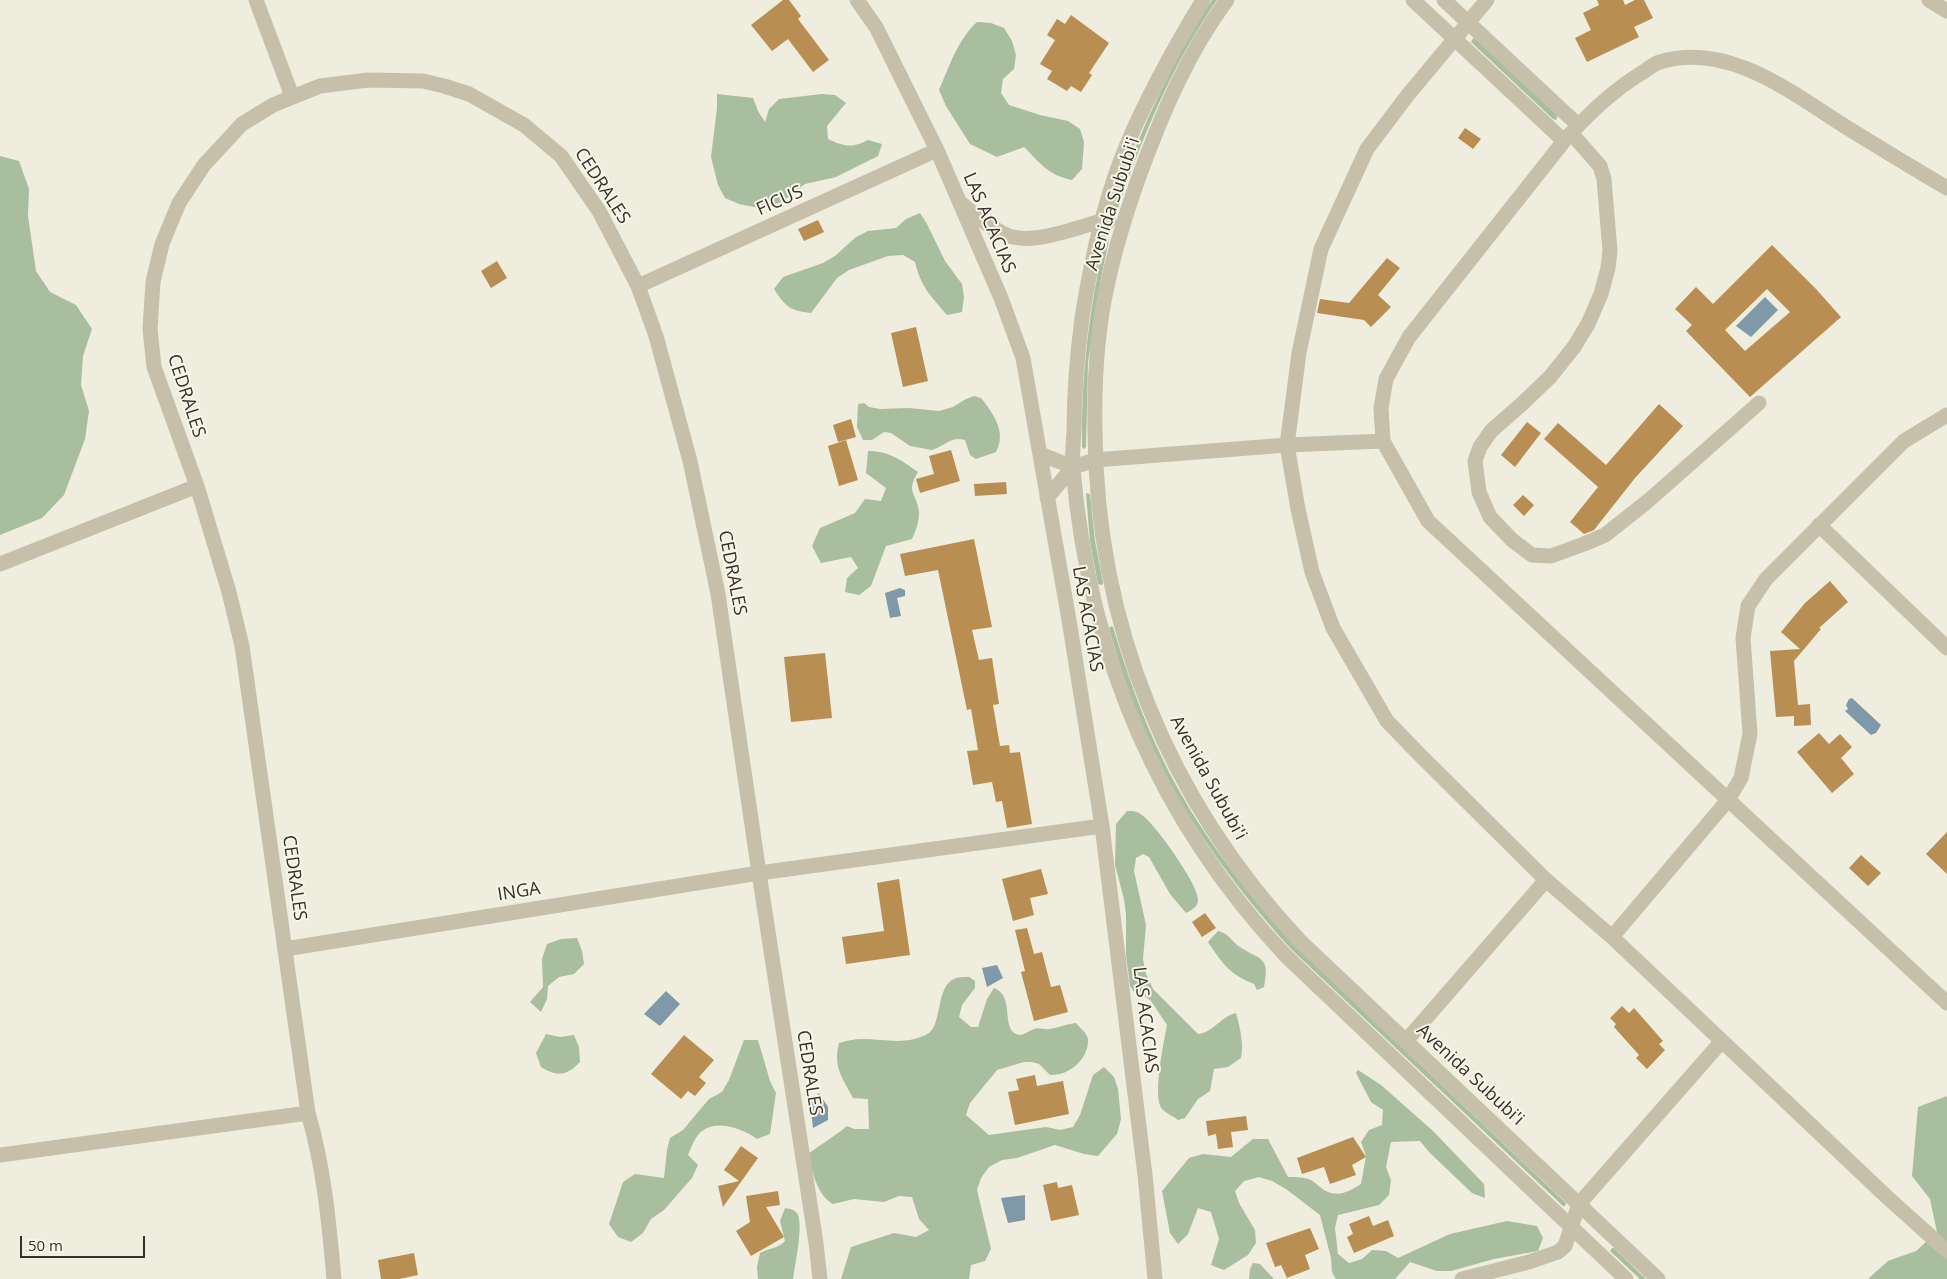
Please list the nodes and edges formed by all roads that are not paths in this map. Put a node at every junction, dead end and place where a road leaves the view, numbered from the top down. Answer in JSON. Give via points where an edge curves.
{"nodes":[{"id":1,"x":256,"y":0,"type":"edge"},
{"id":2,"x":857,"y":0,"type":"edge"},
{"id":3,"x":1203,"y":0,"type":"edge"},
{"id":4,"x":1227,"y":0,"type":"edge"},
{"id":5,"x":1413,"y":0,"type":"edge"},
{"id":6,"x":1444,"y":0,"type":"edge"},
{"id":7,"x":1487,"y":0,"type":"edge"},
{"id":8,"x":1929,"y":0,"type":"edge"},
{"id":9,"x":1947,"y":11,"type":"edge"},
{"id":10,"x":1467,"y":22,"type":"junction"},
{"id":11,"x":1455,"y":39,"type":"junction"},
{"id":12,"x":292,"y":96,"type":"junction"},
{"id":13,"x":1571,"y":133,"type":"junction"},
{"id":14,"x":937,"y":150,"type":"junction"},
{"id":15,"x":1947,"y":188,"type":"edge"},
{"id":16,"x":960,"y":204,"type":"junction"},
{"id":17,"x":1101,"y":221,"type":"junction"},
{"id":18,"x":1123,"y":221,"type":"junction"},
{"id":19,"x":638,"y":286,"type":"junction"},
{"id":20,"x":1759,"y":403,"type":"dead end"},
{"id":21,"x":1947,"y":415,"type":"edge"},
{"id":22,"x":1382,"y":441,"type":"junction"},
{"id":23,"x":1287,"y":445,"type":"junction"},
{"id":24,"x":1040,"y":454,"type":"junction"},
{"id":25,"x":1095,"y":460,"type":"junction"},
{"id":26,"x":1073,"y":467,"type":"junction"},
{"id":27,"x":197,"y":486,"type":"junction"},
{"id":28,"x":1047,"y":498,"type":"junction"},
{"id":29,"x":1819,"y":525,"type":"junction"},
{"id":30,"x":0,"y":564,"type":"edge"},
{"id":31,"x":1947,"y":648,"type":"edge"},
{"id":32,"x":1728,"y":800,"type":"junction"},
{"id":33,"x":1102,"y":826,"type":"junction"},
{"id":34,"x":760,"y":872,"type":"junction"},
{"id":35,"x":1546,"y":880,"type":"junction"},
{"id":36,"x":1612,"y":937,"type":"junction"},
{"id":37,"x":285,"y":949,"type":"junction"},
{"id":38,"x":1947,"y":1003,"type":"edge"},
{"id":39,"x":1406,"y":1041,"type":"junction"},
{"id":40,"x":1722,"y":1041,"type":"junction"},
{"id":41,"x":308,"y":1113,"type":"junction"},
{"id":42,"x":0,"y":1155,"type":"edge"},
{"id":43,"x":1579,"y":1204,"type":"junction"},
{"id":44,"x":1572,"y":1228,"type":"junction"},
{"id":45,"x":1947,"y":1251,"type":"edge"},
{"id":46,"x":334,"y":1279,"type":"edge"},
{"id":47,"x":820,"y":1279,"type":"edge"},
{"id":48,"x":1155,"y":1279,"type":"edge"},
{"id":49,"x":1462,"y":1279,"type":"edge"},
{"id":50,"x":1626,"y":1279,"type":"edge"},
{"id":51,"x":1658,"y":1279,"type":"edge"}],
"edges":[{"from":1,"to":12,"type":"street"},
{"from":2,"to":14,"type":"street","name":"LAS ACACIAS","via":[[876,27]]},
{"from":3,"to":17,"type":"street","name":"Avenida Sububi'i","via":[[1169,55],[1127,144]]},
{"from":4,"to":18,"type":"street","name":"Avenida Sububi'i","via":[[1187,64],[1152,140]]},
{"from":5,"to":11,"type":"street"},
{"from":6,"to":10,"type":"street"},
{"from":7,"to":10,"type":"street"},
{"from":8,"to":9,"type":"street"},
{"from":10,"to":11,"type":"street"},
{"from":10,"to":13,"type":"street"},
{"from":11,"to":13,"type":"street"},
{"from":11,"to":23,"type":"street","via":[[1368,149],[1321,248],[1299,353]]},
{"from":12,"to":19,"type":"street","name":"CEDRALES","via":[[320,86],[378,80],[424,81],[469,94],[524,125],[561,156],[599,210]]},
{"from":12,"to":27,"type":"street","name":"CEDRALES","via":[[242,124],[204,165],[179,203],[160,253],[153,282],[150,329],[154,368]]},
{"from":13,"to":15,"type":"street","via":[[1623,84],[1658,63],[1684,56],[1715,59],[1764,75]]},
{"from":13,"to":20,"type":"street","via":[[1600,166],[1610,251],[1608,268],[1598,302],[1574,347],[1550,377],[1491,431],[1480,447],[1475,461],[1479,492],[1490,517],[1532,555],[1551,556],[1584,544],[1605,535],[1648,501]]},
{"from":13,"to":22,"type":"street","via":[[1409,337],[1386,379],[1381,408]]},
{"from":14,"to":16,"type":"street","name":"LAS ACACIAS"},
{"from":14,"to":19,"type":"street","name":"FICUS"},
{"from":16,"to":17,"type":"street","via":[[1008,236],[1032,239]]},
{"from":16,"to":24,"type":"street","name":"LAS ACACIAS","via":[[1023,358]]},
{"from":17,"to":18,"type":"street"},
{"from":17,"to":26,"type":"street","name":"Avenida Sububi'i","via":[[1087,283],[1076,361]]},
{"from":18,"to":25,"type":"street","name":"Avenida Sububi'i","via":[[1107,285],[1096,364]]},
{"from":19,"to":34,"type":"street","name":"CEDRALES","via":[[656,336],[690,461],[718,594]]},
{"from":21,"to":29,"type":"street","via":[[1904,441]]},
{"from":22,"to":23,"type":"street"},
{"from":22,"to":32,"type":"street","via":[[1428,521]]},
{"from":23,"to":25,"type":"street"},
{"from":23,"to":35,"type":"street","via":[[1312,572],[1333,628],[1387,721]]},
{"from":24,"to":26,"type":"street"},
{"from":24,"to":28,"type":"street","name":"LAS ACACIAS"},
{"from":25,"to":26,"type":"street"},
{"from":25,"to":39,"type":"street","name":"Avenida Sububi'i","via":[[1102,541],[1121,624],[1139,684],[1171,758],[1234,862],[1269,908]]},
{"from":26,"to":28,"type":"street"},
{"from":26,"to":44,"type":"street","name":"Avenida Sububi'i","via":[[1095,610],[1110,661],[1135,729],[1181,818],[1252,920],[1285,955]]},
{"from":27,"to":30,"type":"street"},
{"from":27,"to":37,"type":"street","name":"CEDRALES","via":[[242,646]]},
{"from":28,"to":33,"type":"street","name":"LAS ACACIAS"},
{"from":29,"to":31,"type":"street"},
{"from":29,"to":32,"type":"street","via":[[1766,579],[1748,606],[1743,638],[1750,734],[1741,778]]},
{"from":32,"to":36,"type":"street"},
{"from":32,"to":38,"type":"street"},
{"from":33,"to":34,"type":"street"},
{"from":33,"to":48,"type":"street","name":"LAS ACACIAS"},
{"from":34,"to":37,"type":"street","name":"INGA"},
{"from":34,"to":47,"type":"street","name":"CEDRALES"},
{"from":35,"to":36,"type":"street"},
{"from":35,"to":39,"type":"street"},
{"from":36,"to":40,"type":"street"},
{"from":37,"to":41,"type":"street","name":"CEDRALES"},
{"from":39,"to":43,"type":"street","name":"Avenida Sububi'i"},
{"from":40,"to":43,"type":"street"},
{"from":40,"to":45,"type":"street"},
{"from":41,"to":42,"type":"street"},
{"from":41,"to":46,"type":"street","name":"CEDRALES","via":[[323,1175]]},
{"from":43,"to":44,"type":"street"},
{"from":43,"to":51,"type":"street","name":"Avenida Sububi'i"},
{"from":44,"to":49,"type":"street","via":[[1565,1246],[1558,1252]]},
{"from":44,"to":50,"type":"street","name":"Avenida Sububi'i"}]}
